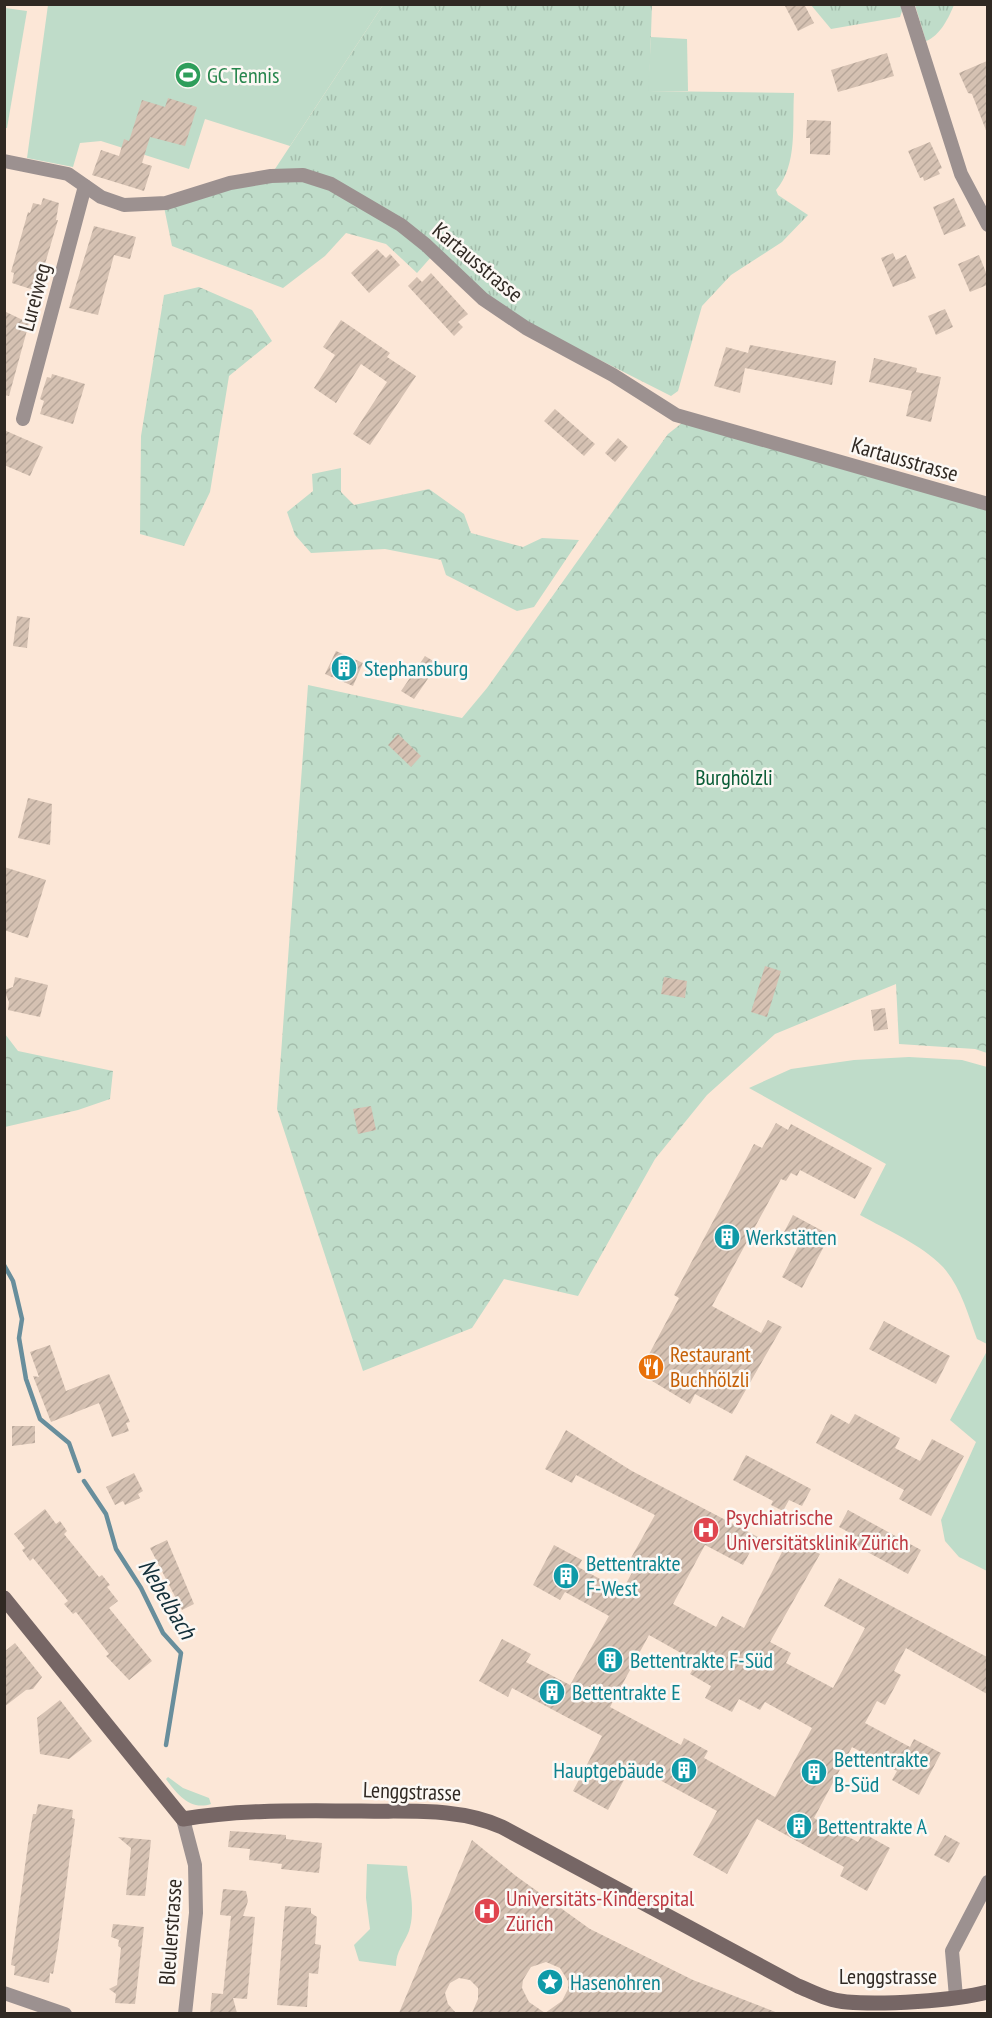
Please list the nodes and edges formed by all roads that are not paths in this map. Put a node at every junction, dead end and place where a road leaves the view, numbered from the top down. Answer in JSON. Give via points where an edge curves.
{"nodes":[{"id":1,"x":907,"y":4,"type":"edge"},
{"id":2,"x":4,"y":161,"type":"edge"},
{"id":3,"x":85,"y":186,"type":"junction"},
{"id":4,"x":987,"y":225,"type":"edge"},
{"id":5,"x":23,"y":419,"type":"dead end"},
{"id":6,"x":987,"y":504,"type":"edge"},
{"id":7,"x":4,"y":1598,"type":"edge"},
{"id":8,"x":183,"y":1820,"type":"junction"},
{"id":9,"x":987,"y":1882,"type":"edge"},
{"id":10,"x":987,"y":1992,"type":"edge"},
{"id":11,"x":4,"y":1993,"type":"edge"},
{"id":12,"x":956,"y":1997,"type":"junction"},
{"id":13,"x":65,"y":2013,"type":"edge"},
{"id":14,"x":185,"y":2013,"type":"edge"}],
"edges":[{"from":1,"to":4,"type":"street","via":[[961,174]]},
{"from":2,"to":3,"type":"street","name":"Kartausstrasse","via":[[68,174]]},
{"from":3,"to":5,"type":"street","name":"Lureiweg"},
{"from":3,"to":6,"type":"street","name":"Kartausstrasse","via":[[105,199],[139,206],[166,203],[230,183],[271,176],[303,175],[332,184],[401,225],[483,299],[526,328],[676,415]]},
{"from":7,"to":8,"type":"street"},
{"from":8,"to":12,"type":"street","name":"Lenggstrasse","via":[[241,1811],[475,1816],[826,1998],[862,2002]]},
{"from":8,"to":14,"type":"street","name":"Bleulerstrasse","via":[[195,1865],[196,1901]]},
{"from":9,"to":12,"type":"street","via":[[952,1951]]},
{"from":10,"to":12,"type":"street","name":"Lenggstrasse"},
{"from":11,"to":13,"type":"street"}]}
